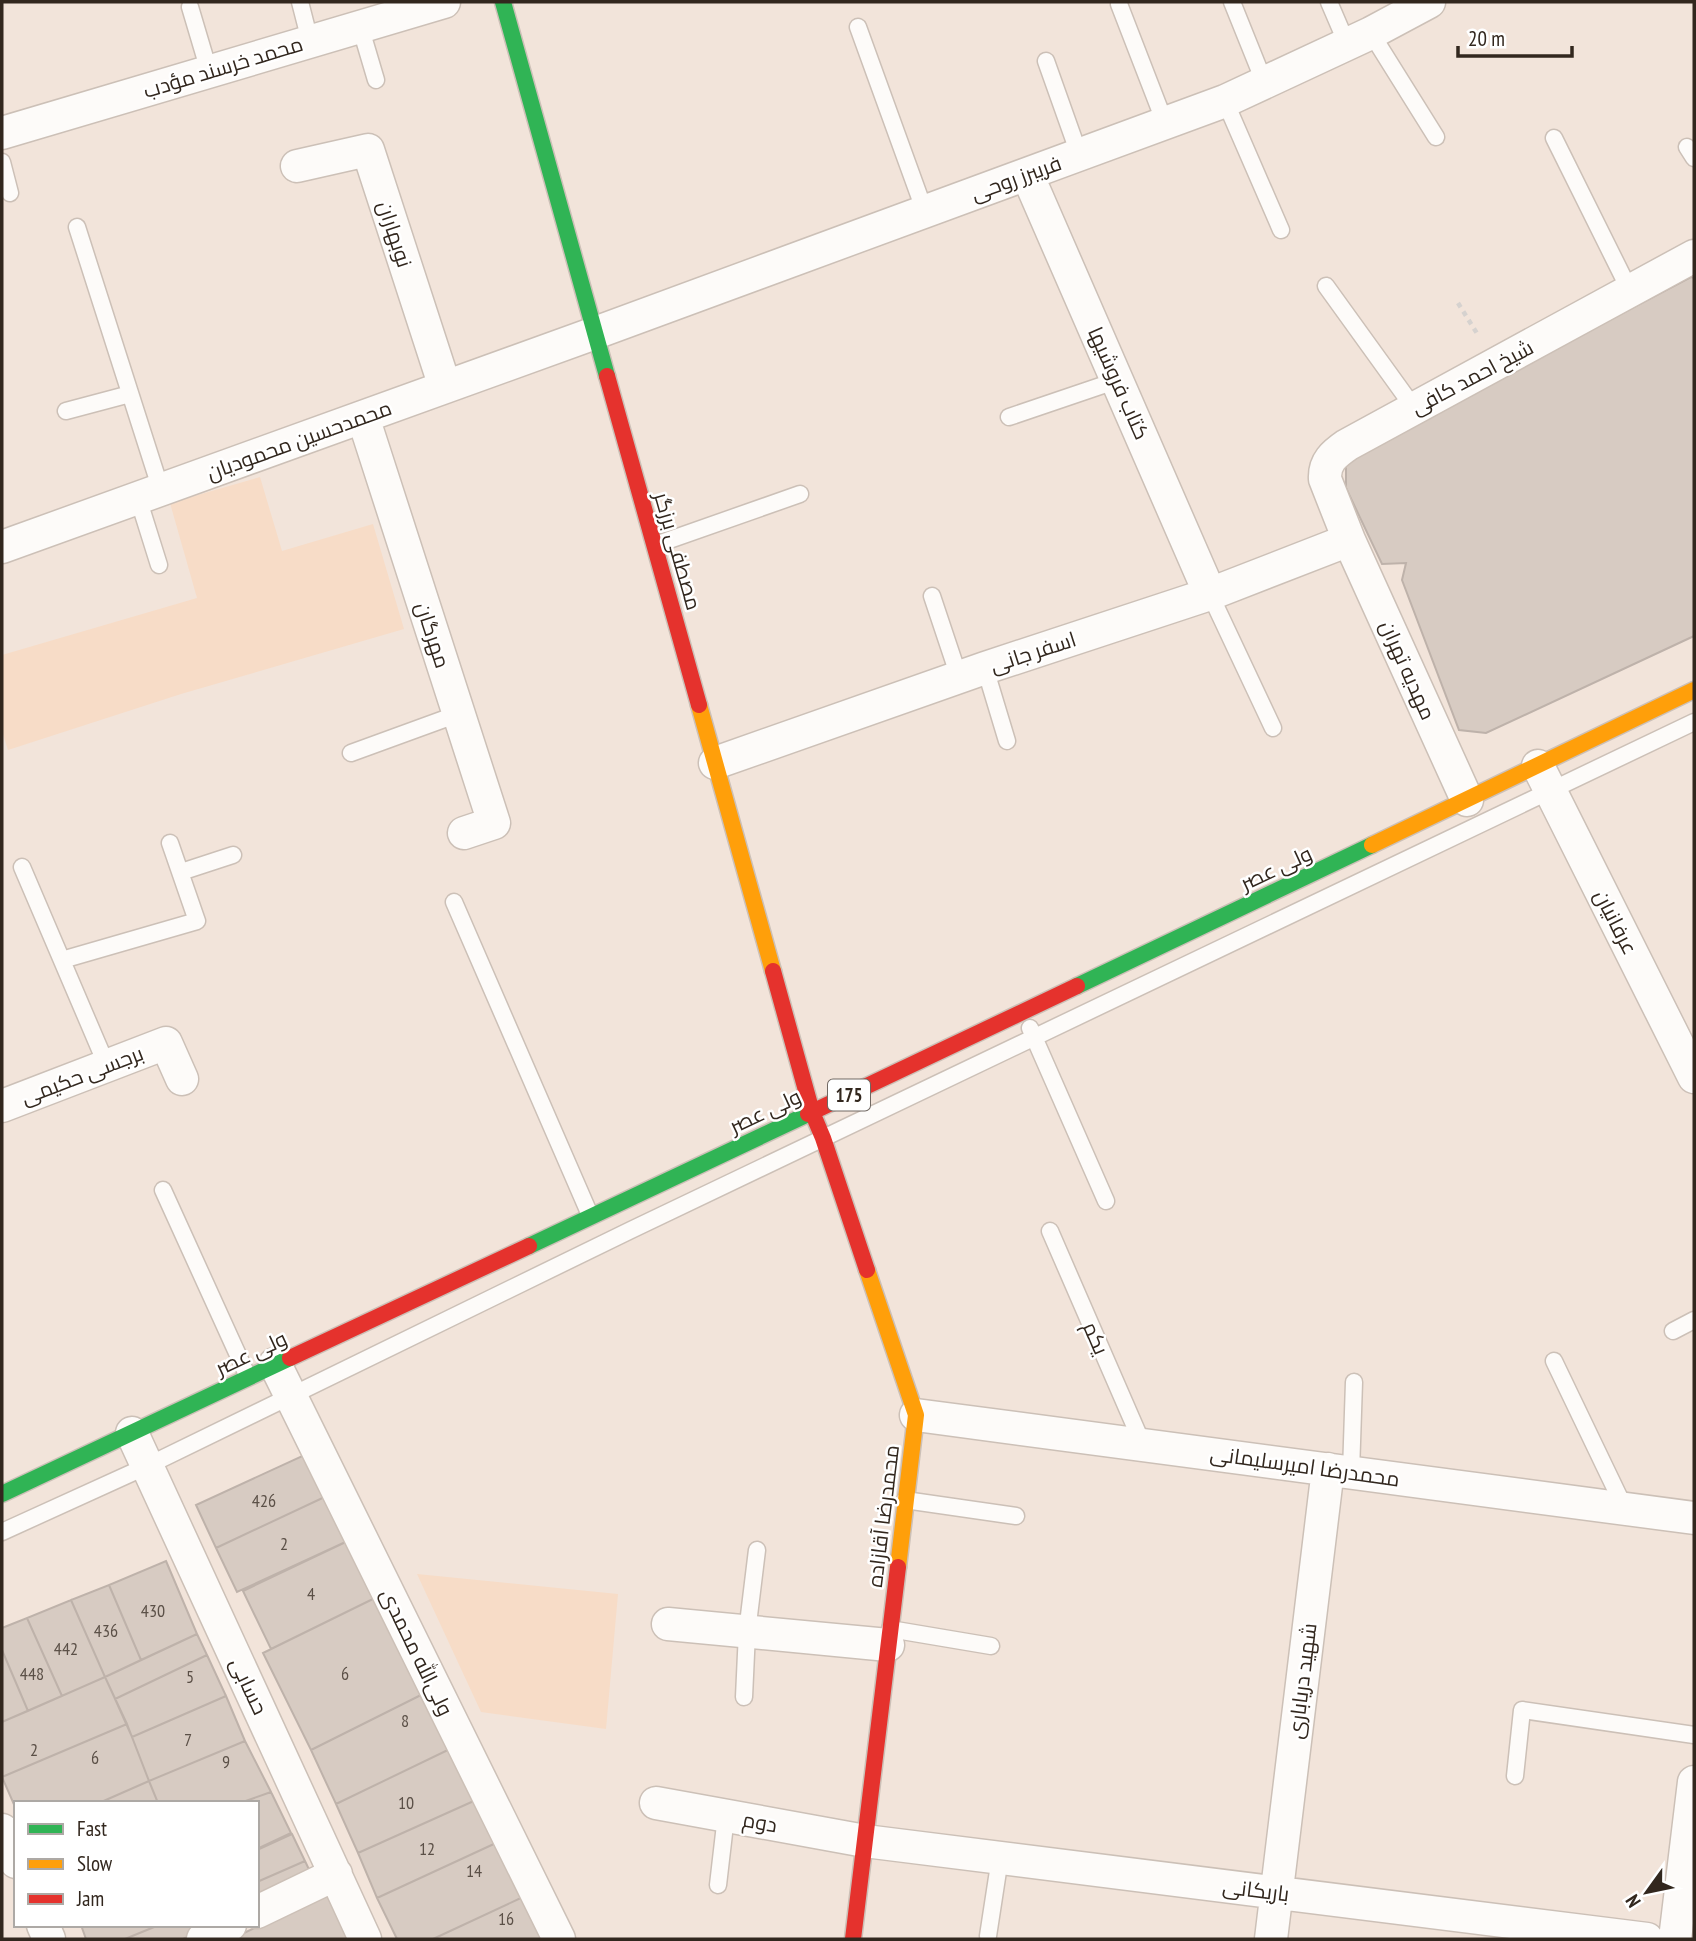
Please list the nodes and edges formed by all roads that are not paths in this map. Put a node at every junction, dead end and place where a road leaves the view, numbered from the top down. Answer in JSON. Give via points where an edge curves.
{"nodes":[{"id":1,"x":300,"y":2,"type":"edge"},
{"id":2,"x":444,"y":2,"type":"edge"},
{"id":3,"x":503,"y":2,"type":"edge"},
{"id":4,"x":1232,"y":2,"type":"edge"},
{"id":5,"x":1329,"y":2,"type":"edge"},
{"id":6,"x":1429,"y":2,"type":"edge"},
{"id":7,"x":1119,"y":4,"type":"dead end"},
{"id":8,"x":190,"y":8,"type":"dead end"},
{"id":9,"x":360,"y":26,"type":"junction"},
{"id":10,"x":858,"y":27,"type":"dead end"},
{"id":11,"x":1359,"y":39,"type":"junction"},
{"id":12,"x":310,"y":41,"type":"junction"},
{"id":13,"x":1046,"y":61,"type":"dead end"},
{"id":14,"x":209,"y":71,"type":"junction"},
{"id":15,"x":376,"y":80,"type":"dead end"},
{"id":16,"x":1265,"y":84,"type":"junction"},
{"id":17,"x":1225,"y":101,"type":"junction"},
{"id":18,"x":1165,"y":123,"type":"junction"},
{"id":19,"x":2,"y":133,"type":"edge"},
{"id":20,"x":1436,"y":137,"type":"dead end"},
{"id":21,"x":1554,"y":138,"type":"dead end"},
{"id":22,"x":1079,"y":154,"type":"junction"},
{"id":23,"x":2,"y":162,"type":"edge"},
{"id":24,"x":297,"y":166,"type":"dead end"},
{"id":25,"x":1027,"y":174,"type":"junction"},
{"id":26,"x":10,"y":193,"type":"dead end"},
{"id":27,"x":925,"y":212,"type":"junction"},
{"id":28,"x":77,"y":227,"type":"dead end"},
{"id":29,"x":1281,"y":230,"type":"dead end"},
{"id":30,"x":1694,"y":256,"type":"edge"},
{"id":31,"x":1326,"y":286,"type":"dead end"},
{"id":32,"x":1630,"y":291,"type":"junction"},
{"id":33,"x":595,"y":333,"type":"junction"},
{"id":34,"x":1118,"y":380,"type":"junction"},
{"id":35,"x":445,"y":387,"type":"junction"},
{"id":36,"x":130,"y":394,"type":"junction"},
{"id":37,"x":1414,"y":408,"type":"junction"},
{"id":38,"x":66,"y":411,"type":"dead end"},
{"id":39,"x":363,"y":417,"type":"junction"},
{"id":40,"x":1009,"y":417,"type":"dead end"},
{"id":41,"x":149,"y":494,"type":"junction"},
{"id":42,"x":800,"y":494,"type":"dead end"},
{"id":43,"x":1349,"y":540,"type":"junction"},
{"id":44,"x":654,"y":545,"type":"junction"},
{"id":45,"x":2,"y":547,"type":"edge"},
{"id":46,"x":159,"y":565,"type":"dead end"},
{"id":47,"x":1210,"y":594,"type":"junction"},
{"id":48,"x":932,"y":596,"type":"dead end"},
{"id":49,"x":972,"y":673,"type":"junction"},
{"id":50,"x":1694,"y":690,"type":"edge"},
{"id":51,"x":458,"y":714,"type":"junction"},
{"id":52,"x":1694,"y":722,"type":"edge"},
{"id":53,"x":1273,"y":728,"type":"dead end"},
{"id":54,"x":1007,"y":741,"type":"dead end"},
{"id":55,"x":351,"y":752,"type":"dead end"},
{"id":56,"x":715,"y":762,"type":"junction"},
{"id":57,"x":1544,"y":778,"type":"junction"},
{"id":58,"x":1467,"y":800,"type":"junction"},
{"id":59,"x":464,"y":833,"type":"dead end"},
{"id":60,"x":170,"y":843,"type":"dead end"},
{"id":61,"x":233,"y":855,"type":"dead end"},
{"id":62,"x":22,"y":867,"type":"dead end"},
{"id":63,"x":181,"y":872,"type":"junction"},
{"id":64,"x":454,"y":902,"type":"dead end"},
{"id":65,"x":62,"y":960,"type":"junction"},
{"id":66,"x":1022,"y":1012,"type":"junction"},
{"id":67,"x":1034,"y":1038,"type":"junction"},
{"id":68,"x":107,"y":1066,"type":"junction"},
{"id":69,"x":1694,"y":1077,"type":"edge"},
{"id":70,"x":182,"y":1079,"type":"dead end"},
{"id":71,"x":2,"y":1106,"type":"edge"},
{"id":72,"x":813,"y":1112,"type":"junction"},
{"id":73,"x":823,"y":1138,"type":"junction"},
{"id":74,"x":163,"y":1190,"type":"dead end"},
{"id":75,"x":1106,"y":1202,"type":"dead end"},
{"id":76,"x":590,"y":1215,"type":"junction"},
{"id":77,"x":1050,"y":1231,"type":"dead end"},
{"id":78,"x":1694,"y":1320,"type":"edge"},
{"id":79,"x":1673,"y":1331,"type":"dead end"},
{"id":80,"x":1554,"y":1361,"type":"dead end"},
{"id":81,"x":261,"y":1371,"type":"junction"},
{"id":82,"x":1354,"y":1382,"type":"dead end"},
{"id":83,"x":290,"y":1396,"type":"junction"},
{"id":84,"x":916,"y":1415,"type":"junction"},
{"id":85,"x":132,"y":1433,"type":"junction"},
{"id":86,"x":1143,"y":1445,"type":"junction"},
{"id":87,"x":147,"y":1466,"type":"junction"},
{"id":88,"x":1340,"y":1471,"type":"junction"},
{"id":89,"x":2,"y":1494,"type":"edge"},
{"id":90,"x":905,"y":1500,"type":"junction"},
{"id":91,"x":1625,"y":1509,"type":"junction"},
{"id":92,"x":1016,"y":1516,"type":"dead end"},
{"id":93,"x":1694,"y":1517,"type":"edge"},
{"id":94,"x":2,"y":1532,"type":"edge"},
{"id":95,"x":757,"y":1550,"type":"dead end"},
{"id":96,"x":667,"y":1624,"type":"dead end"},
{"id":97,"x":747,"y":1632,"type":"junction"},
{"id":98,"x":889,"y":1637,"type":"junction"},
{"id":99,"x":991,"y":1646,"type":"dead end"},
{"id":100,"x":744,"y":1696,"type":"dead end"},
{"id":101,"x":1694,"y":1735,"type":"edge"},
{"id":102,"x":1515,"y":1776,"type":"dead end"},
{"id":103,"x":1694,"y":1782,"type":"edge"},
{"id":104,"x":656,"y":1803,"type":"dead end"},
{"id":105,"x":726,"y":1816,"type":"junction"},
{"id":106,"x":2,"y":1830,"type":"edge"},
{"id":107,"x":865,"y":1841,"type":"junction"},
{"id":108,"x":14,"y":1857,"type":"edge"},
{"id":109,"x":1000,"y":1858,"type":"junction"},
{"id":110,"x":1689,"y":1866,"type":"edge"},
{"id":111,"x":336,"y":1874,"type":"junction"},
{"id":112,"x":718,"y":1885,"type":"dead end"},
{"id":113,"x":1276,"y":1893,"type":"junction"},
{"id":114,"x":259,"y":1911,"type":"edge"},
{"id":115,"x":226,"y":1927,"type":"edge"},
{"id":116,"x":1521,"y":1931,"type":"edge"},
{"id":117,"x":988,"y":1936,"type":"dead end"},
{"id":118,"x":203,"y":1939,"type":"edge"},
{"id":119,"x":365,"y":1939,"type":"edge"},
{"id":120,"x":559,"y":1939,"type":"edge"},
{"id":121,"x":853,"y":1939,"type":"edge"},
{"id":122,"x":1271,"y":1939,"type":"edge"},
{"id":123,"x":1647,"y":1939,"type":"edge"},
{"id":124,"x":1675,"y":1939,"type":"edge"}],
"edges":[{"from":1,"to":12,"type":"lane"},
{"from":2,"to":9,"type":"street","name":"محمد خرسند مؤدب"},
{"from":3,"to":33,"type":"street","name":"مصطفی برزگر"},
{"from":4,"to":16,"type":"lane"},
{"from":5,"to":11,"type":"lane"},
{"from":6,"to":11,"type":"street","name":"فریبرز روحی"},
{"from":7,"to":18,"type":"lane"},
{"from":8,"to":14,"type":"lane"},
{"from":9,"to":12,"type":"street","name":"محمد خرسند مؤدب"},
{"from":9,"to":15,"type":"lane"},
{"from":10,"to":27,"type":"lane"},
{"from":11,"to":16,"type":"street","name":"فریبرز روحی"},
{"from":11,"to":20,"type":"lane"},
{"from":12,"to":14,"type":"street","name":"محمد خرسند مؤدب"},
{"from":13,"to":22,"type":"lane"},
{"from":14,"to":19,"type":"street","name":"محمد خرسند مؤدب"},
{"from":16,"to":17,"type":"street","name":"فریبرز روحی"},
{"from":17,"to":18,"type":"street","name":"فریبرز روحی"},
{"from":17,"to":29,"type":"lane"},
{"from":18,"to":22,"type":"street","name":"فریبرز روحی"},
{"from":21,"to":32,"type":"lane"},
{"from":22,"to":25,"type":"street","name":"فریبرز روحی"},
{"from":23,"to":26,"type":"lane"},
{"from":24,"to":35,"type":"street","name":"نوبهاران","via":[[368,150]]},
{"from":25,"to":27,"type":"street","name":"فریبرز روحی"},
{"from":25,"to":34,"type":"street","name":"کتاب فروشیها"},
{"from":27,"to":33,"type":"street","name":"فریبرز روحی"},
{"from":28,"to":36,"type":"lane"},
{"from":30,"to":32,"type":"street","name":"شیخ احمد کافی"},
{"from":31,"to":37,"type":"lane"},
{"from":32,"to":37,"type":"street","name":"شیخ احمد کافی"},
{"from":33,"to":35,"type":"street","name":"محمدحسین محمودیان"},
{"from":33,"to":44,"type":"street","name":"مصطفی برزگر"},
{"from":34,"to":40,"type":"lane"},
{"from":34,"to":47,"type":"street","name":"کتاب فروشیها"},
{"from":35,"to":39,"type":"street","name":"محمدحسین محمودیان"},
{"from":36,"to":38,"type":"lane"},
{"from":36,"to":41,"type":"lane"},
{"from":37,"to":43,"type":"street","name":"شیخ احمد کافی","via":[[1347,445],[1324,468]]},
{"from":39,"to":41,"type":"street","name":"محمدحسین محمودیان"},
{"from":39,"to":51,"type":"street","name":"مهرگان"},
{"from":41,"to":45,"type":"street","name":"محمدحسین محمودیان"},
{"from":41,"to":46,"type":"lane"},
{"from":42,"to":44,"type":"lane"},
{"from":43,"to":47,"type":"street","name":"اسفر جانی"},
{"from":43,"to":58,"type":"street","name":"مهدیه تهران"},
{"from":44,"to":56,"type":"street","name":"مصطفی برزگر"},
{"from":47,"to":49,"type":"street","name":"اسفر جانی"},
{"from":47,"to":53,"type":"lane"},
{"from":48,"to":49,"type":"lane"},
{"from":49,"to":54,"type":"lane"},
{"from":49,"to":56,"type":"street","name":"اسفر جانی"},
{"from":50,"to":57,"type":"street","name":"ولی عصر","number":"175"},
{"from":51,"to":55,"type":"lane"},
{"from":51,"to":59,"type":"street","name":"مهرگان","via":[[494,823]]},
{"from":52,"to":57,"type":"lane"},
{"from":56,"to":72,"type":"street","name":"مصطفی برزگر"},
{"from":57,"to":58,"type":"street","name":"ولی عصر","number":"175"},
{"from":57,"to":67,"type":"lane"},
{"from":57,"to":69,"type":"street","name":"عرفانیان"},
{"from":58,"to":66,"type":"street","name":"ولی عصر","number":"175"},
{"from":60,"to":63,"type":"lane"},
{"from":61,"to":63,"type":"lane"},
{"from":62,"to":65,"type":"lane"},
{"from":63,"to":65,"type":"lane","via":[[197,921]]},
{"from":64,"to":76,"type":"lane"},
{"from":65,"to":68,"type":"lane"},
{"from":66,"to":67,"type":"lane"},
{"from":66,"to":72,"type":"street","name":"ولی عصر","number":"175"},
{"from":67,"to":73,"type":"lane"},
{"from":67,"to":75,"type":"lane"},
{"from":68,"to":70,"type":"street","name":"برجسی حکیمی","via":[[166,1043]]},
{"from":68,"to":71,"type":"street","name":"برجسی حکیمی"},
{"from":72,"to":73,"type":"street","name":"محمدرضا آقازاده"},
{"from":72,"to":76,"type":"street","name":"ولی عصر","number":"175"},
{"from":73,"to":83,"type":"lane"},
{"from":73,"to":84,"type":"street","name":"محمدرضا آقازاده"},
{"from":74,"to":81,"type":"lane"},
{"from":76,"to":81,"type":"street","name":"ولی عصر","number":"175"},
{"from":77,"to":86,"type":"lane","name":"یکم"},
{"from":78,"to":79,"type":"lane"},
{"from":80,"to":91,"type":"lane"},
{"from":81,"to":83,"type":"street","name":"ولی‌الله محمدی"},
{"from":81,"to":85,"type":"street","name":"ولی عصر","number":"175"},
{"from":82,"to":88,"type":"lane"},
{"from":83,"to":87,"type":"lane"},
{"from":83,"to":120,"type":"street","name":"ولی‌الله محمدی"},
{"from":84,"to":86,"type":"street","name":"محمدرضا امیرسلیمانی"},
{"from":84,"to":90,"type":"street","name":"محمدرضا آقازاده"},
{"from":85,"to":87,"type":"street","name":"حسابی"},
{"from":85,"to":89,"type":"street","name":"ولی عصر","number":"175"},
{"from":86,"to":88,"type":"street","name":"محمدرضا امیرسلیمانی"},
{"from":87,"to":94,"type":"lane"},
{"from":87,"to":111,"type":"street","name":"حسابی"},
{"from":88,"to":91,"type":"street","name":"محمدرضا امیرسلیمانی"},
{"from":88,"to":113,"type":"street","name":"شهید دریاباری"},
{"from":90,"to":92,"type":"lane"},
{"from":90,"to":98,"type":"street","name":"محمدرضا آقازاده"},
{"from":91,"to":93,"type":"street","name":"محمدرضا امیرسلیمانی"},
{"from":95,"to":97,"type":"lane"},
{"from":96,"to":97,"type":"street"},
{"from":97,"to":98,"type":"street"},
{"from":97,"to":100,"type":"lane"},
{"from":98,"to":99,"type":"lane"},
{"from":98,"to":107,"type":"street","name":"محمدرضا آقازاده"},
{"from":101,"to":102,"type":"lane","via":[[1522,1710]]},
{"from":103,"to":110,"type":"street"},
{"from":104,"to":105,"type":"street","name":"دوم"},
{"from":105,"to":107,"type":"street","name":"دوم"},
{"from":105,"to":112,"type":"lane"},
{"from":106,"to":108,"type":"street"},
{"from":107,"to":109,"type":"street","name":"باریکانی"},
{"from":107,"to":121,"type":"street","name":"محمدرضا آقازاده"},
{"from":109,"to":113,"type":"street","name":"باریکانی"},
{"from":109,"to":117,"type":"lane"},
{"from":110,"to":124,"type":"street"},
{"from":111,"to":114,"type":"street"},
{"from":111,"to":119,"type":"street","name":"حسابی"},
{"from":113,"to":116,"type":"street","name":"باریکانی"},
{"from":113,"to":122,"type":"street","name":"شهید دریاباری"},
{"from":115,"to":118,"type":"street"},
{"from":116,"to":123,"type":"street","name":"باریکانی"}]}
